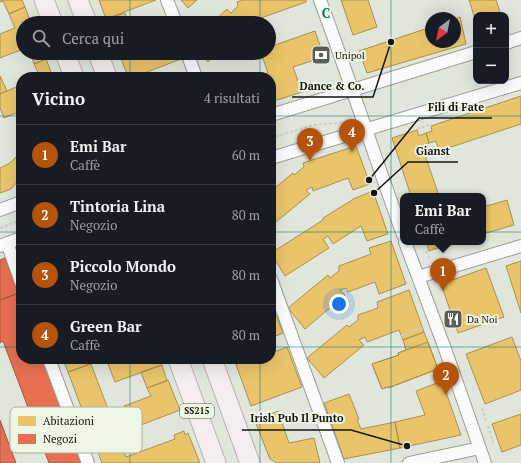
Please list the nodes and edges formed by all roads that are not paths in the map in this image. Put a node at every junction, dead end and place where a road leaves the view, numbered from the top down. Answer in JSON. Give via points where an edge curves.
{"nodes":[{"id":1,"x":44,"y":0,"type":"edge"},
{"id":2,"x":78,"y":0,"type":"edge"},
{"id":3,"x":167,"y":0,"type":"edge"},
{"id":4,"x":320,"y":0,"type":"edge"},
{"id":5,"x":50,"y":16,"type":"edge"},
{"id":6,"x":84,"y":16,"type":"edge"},
{"id":7,"x":173,"y":16,"type":"edge"},
{"id":8,"x":521,"y":38,"type":"edge"},
{"id":9,"x":509,"y":41,"type":"edge"},
{"id":10,"x":473,"y":53,"type":"edge"},
{"id":11,"x":68,"y":60,"type":"edge"},
{"id":12,"x":190,"y":60,"type":"edge"},
{"id":13,"x":72,"y":72,"type":"edge"},
{"id":14,"x":194,"y":72,"type":"edge"},
{"id":15,"x":521,"y":82,"type":"edge"},
{"id":16,"x":352,"y":89,"type":"junction"},
{"id":17,"x":276,"y":113,"type":"edge"},
{"id":18,"x":366,"y":129,"type":"junction"},
{"id":19,"x":276,"y":156,"type":"edge"},
{"id":20,"x":16,"y":204,"type":"edge"},
{"id":21,"x":0,"y":210,"type":"edge"},
{"id":22,"x":400,"y":226,"type":"edge"},
{"id":23,"x":16,"y":240,"type":"edge"},
{"id":24,"x":3,"y":245,"type":"edge"},
{"id":25,"x":406,"y":245,"type":"edge"},
{"id":26,"x":521,"y":246,"type":"edge"},
{"id":27,"x":16,"y":272,"type":"edge"},
{"id":28,"x":418,"y":277,"type":"junction"},
{"id":29,"x":276,"y":293,"type":"edge"},
{"id":30,"x":51,"y":364,"type":"edge"},
{"id":31,"x":180,"y":364,"type":"edge"},
{"id":32,"x":214,"y":364,"type":"edge"},
{"id":33,"x":67,"y":407,"type":"edge"},
{"id":34,"x":480,"y":448,"type":"junction"},
{"id":35,"x":84,"y":453,"type":"edge"},
{"id":36,"x":88,"y":463,"type":"edge"},
{"id":37,"x":216,"y":463,"type":"edge"},
{"id":38,"x":250,"y":463,"type":"edge"},
{"id":39,"x":338,"y":463,"type":"edge"},
{"id":40,"x":409,"y":463,"type":"edge"},
{"id":41,"x":485,"y":463,"type":"edge"}],
"edges":[{"from":1,"to":5,"type":"main road"},
{"from":2,"to":6,"type":"main road"},
{"from":3,"to":7,"type":"street"},
{"from":4,"to":16,"type":"street"},
{"from":8,"to":9,"type":"street"},
{"from":10,"to":16,"type":"street"},
{"from":11,"to":13,"type":"main road"},
{"from":12,"to":14,"type":"street"},
{"from":15,"to":18,"type":"street"},
{"from":16,"to":17,"type":"street"},
{"from":16,"to":18,"type":"street"},
{"from":18,"to":19,"type":"street"},
{"from":18,"to":22,"type":"street"},
{"from":20,"to":21,"type":"street"},
{"from":23,"to":24,"type":"street"},
{"from":24,"to":27,"type":"street"},
{"from":25,"to":28,"type":"street"},
{"from":26,"to":28,"type":"street"},
{"from":28,"to":34,"type":"street"},
{"from":29,"to":39,"type":"street"},
{"from":30,"to":33,"type":"street"},
{"from":31,"to":37,"type":"main road","number":"SS215"},
{"from":32,"to":38,"type":"main road","number":"SS215"},
{"from":34,"to":40,"type":"street"},
{"from":34,"to":41,"type":"street"},
{"from":35,"to":36,"type":"street"}]}
